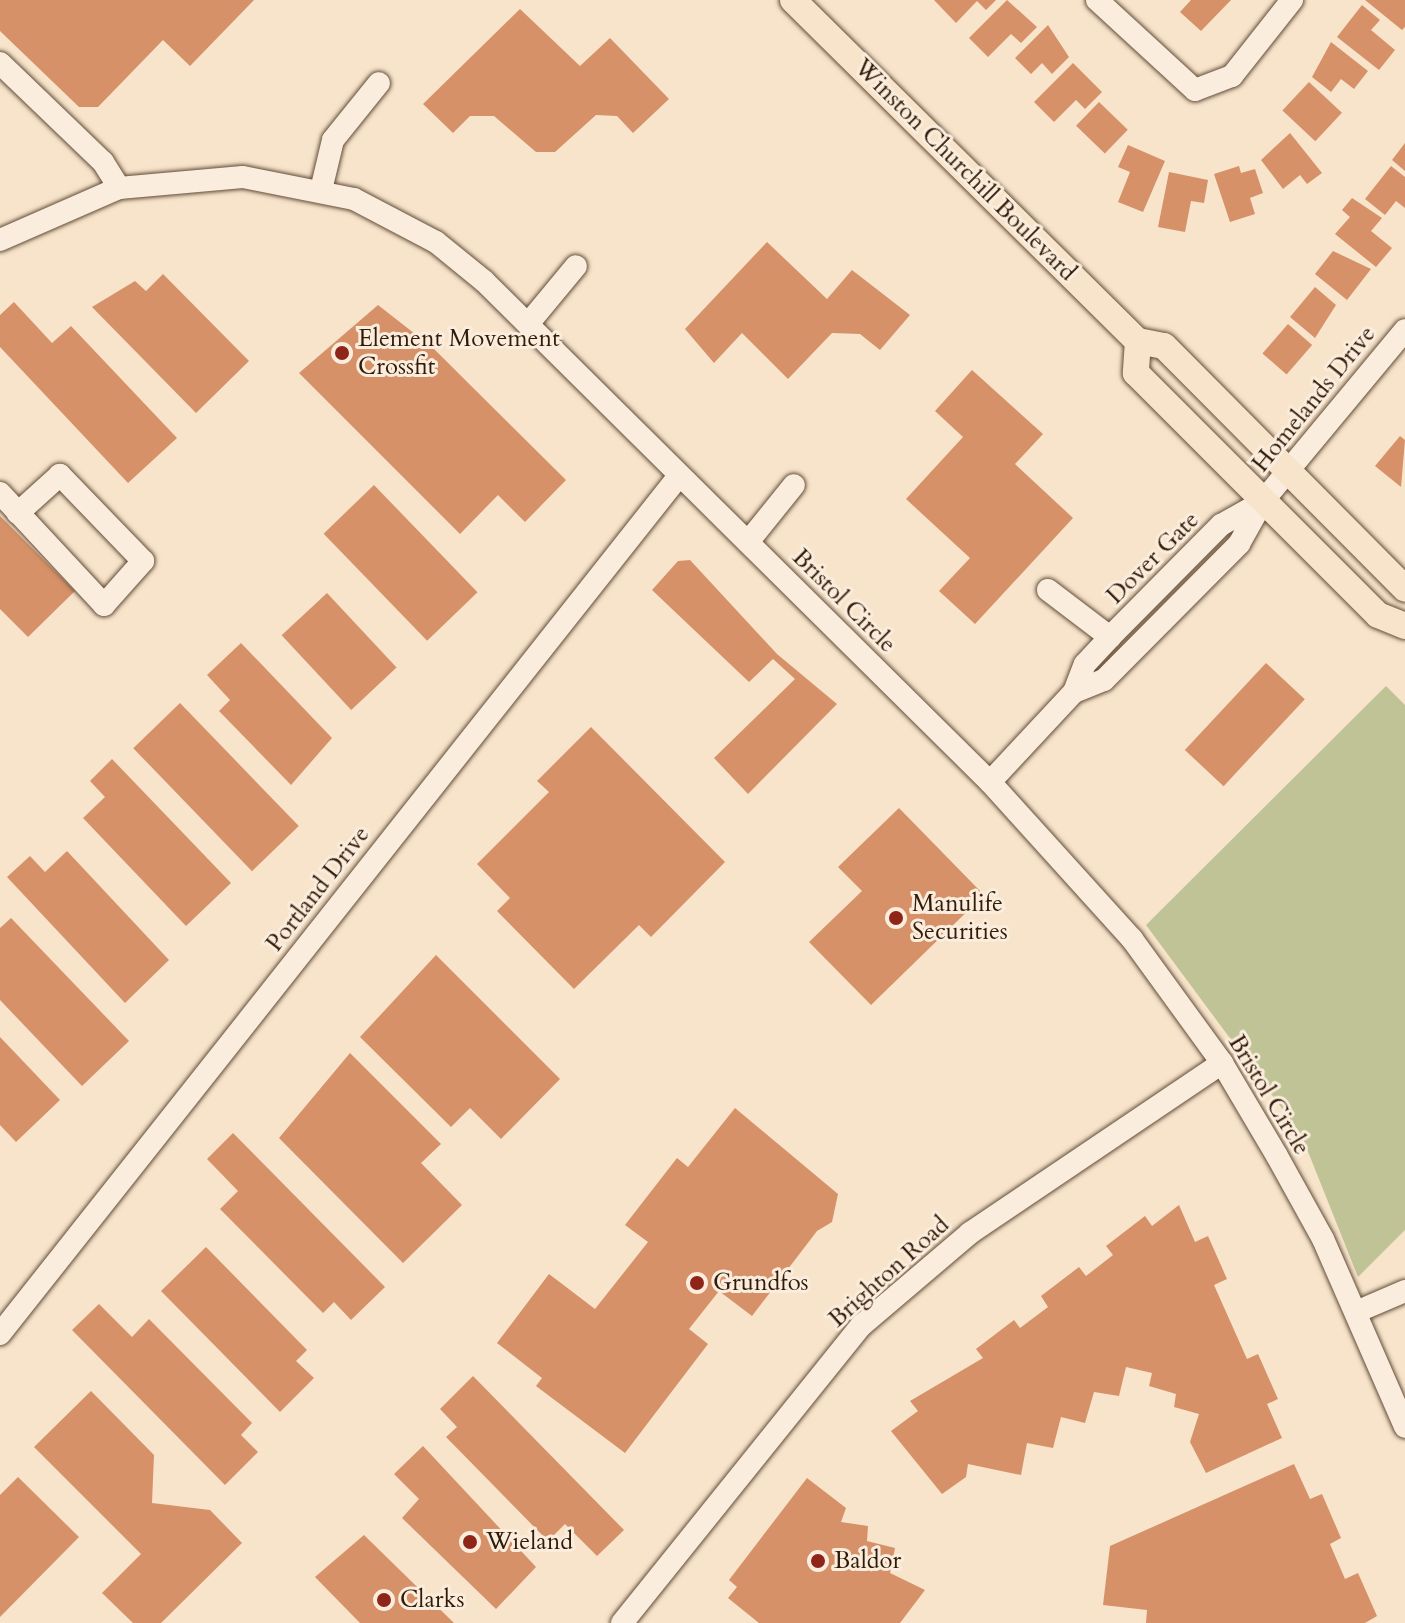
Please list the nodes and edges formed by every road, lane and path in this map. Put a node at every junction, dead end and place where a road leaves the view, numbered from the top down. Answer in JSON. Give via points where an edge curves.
{"nodes":[{"id":1,"x":793,"y":0,"type":"edge"},
{"id":2,"x":1097,"y":0,"type":"edge"},
{"id":3,"x":1292,"y":0,"type":"edge"},
{"id":4,"x":0,"y":63,"type":"edge"},
{"id":5,"x":379,"y":83,"type":"dead end"},
{"id":6,"x":119,"y":188,"type":"junction"},
{"id":7,"x":321,"y":190,"type":"junction"},
{"id":8,"x":0,"y":240,"type":"edge"},
{"id":9,"x":576,"y":266,"type":"dead end"},
{"id":10,"x":528,"y":324,"type":"junction"},
{"id":11,"x":1405,"y":330,"type":"edge"},
{"id":12,"x":1138,"y":341,"type":"junction"},
{"id":13,"x":1291,"y":473,"type":"junction"},
{"id":14,"x":678,"y":477,"type":"junction"},
{"id":15,"x":794,"y":485,"type":"dead end"},
{"id":16,"x":0,"y":493,"type":"edge"},
{"id":17,"x":1263,"y":501,"type":"junction"},
{"id":18,"x":18,"y":513,"type":"junction"},
{"id":19,"x":748,"y":542,"type":"junction"},
{"id":20,"x":1405,"y":589,"type":"edge"},
{"id":21,"x":1048,"y":590,"type":"dead end"},
{"id":22,"x":1405,"y":626,"type":"edge"},
{"id":23,"x":1110,"y":637,"type":"junction"},
{"id":24,"x":1074,"y":692,"type":"junction"},
{"id":25,"x":990,"y":782,"type":"junction"},
{"id":26,"x":1222,"y":1063,"type":"junction"},
{"id":27,"x":1405,"y":1291,"type":"edge"},
{"id":28,"x":1356,"y":1312,"type":"junction"},
{"id":29,"x":0,"y":1334,"type":"edge"},
{"id":30,"x":1405,"y":1427,"type":"edge"},
{"id":31,"x":622,"y":1623,"type":"edge"}],
"edges":[{"from":1,"to":12,"type":"main road","name":"Winston Churchill Boulevard"},
{"from":2,"to":3,"type":"street","via":[[1195,90],[1232,76]]},
{"from":4,"to":6,"type":"street","via":[[103,162]]},
{"from":5,"to":7,"type":"street","via":[[333,140]]},
{"from":6,"to":7,"type":"street","name":"Bristol Circle","via":[[243,177]]},
{"from":6,"to":8,"type":"street","name":"Bristol Circle"},
{"from":7,"to":10,"type":"street","name":"Bristol Circle","via":[[436,242]]},
{"from":9,"to":10,"type":"street"},
{"from":10,"to":14,"type":"street","name":"Bristol Circle"},
{"from":11,"to":13,"type":"street","name":"Homelands Drive"},
{"from":12,"to":13,"type":"main road","name":"Winston Churchill Boulevard","via":[[1164,346]]},
{"from":12,"to":17,"type":"main road","via":[[1136,373]]},
{"from":13,"to":17,"type":"street","name":"Homelands Drive"},
{"from":13,"to":20,"type":"main road","name":"Winston Churchill Boulevard"},
{"from":14,"to":19,"type":"street","name":"Bristol Circle"},
{"from":14,"to":29,"type":"street","name":"Portland Drive"},
{"from":15,"to":19,"type":"street"},
{"from":16,"to":18,"type":"street"},
{"from":17,"to":22,"type":"main road","via":[[1378,615]]},
{"from":17,"to":23,"type":"street","name":"Dover Gate","via":[[1221,525]]},
{"from":17,"to":24,"type":"street","name":"Dover Gate","via":[[1239,544],[1104,680]]},
{"from":18,"to":18,"type":"street","via":[[104,605],[143,561],[60,475]]},
{"from":19,"to":25,"type":"street","name":"Bristol Circle"},
{"from":21,"to":23,"type":"street"},
{"from":23,"to":24,"type":"street","name":"Dover Gate","via":[[1085,664]]},
{"from":24,"to":25,"type":"street","name":"Dover Gate"},
{"from":25,"to":26,"type":"street","name":"Bristol Circle","via":[[1132,939]]},
{"from":26,"to":28,"type":"street","name":"Bristol Circle"},
{"from":26,"to":31,"type":"street","name":"Brighton Road","via":[[970,1233],[862,1325]]},
{"from":27,"to":28,"type":"street"},
{"from":28,"to":30,"type":"street","name":"Bristol Circle"}]}
